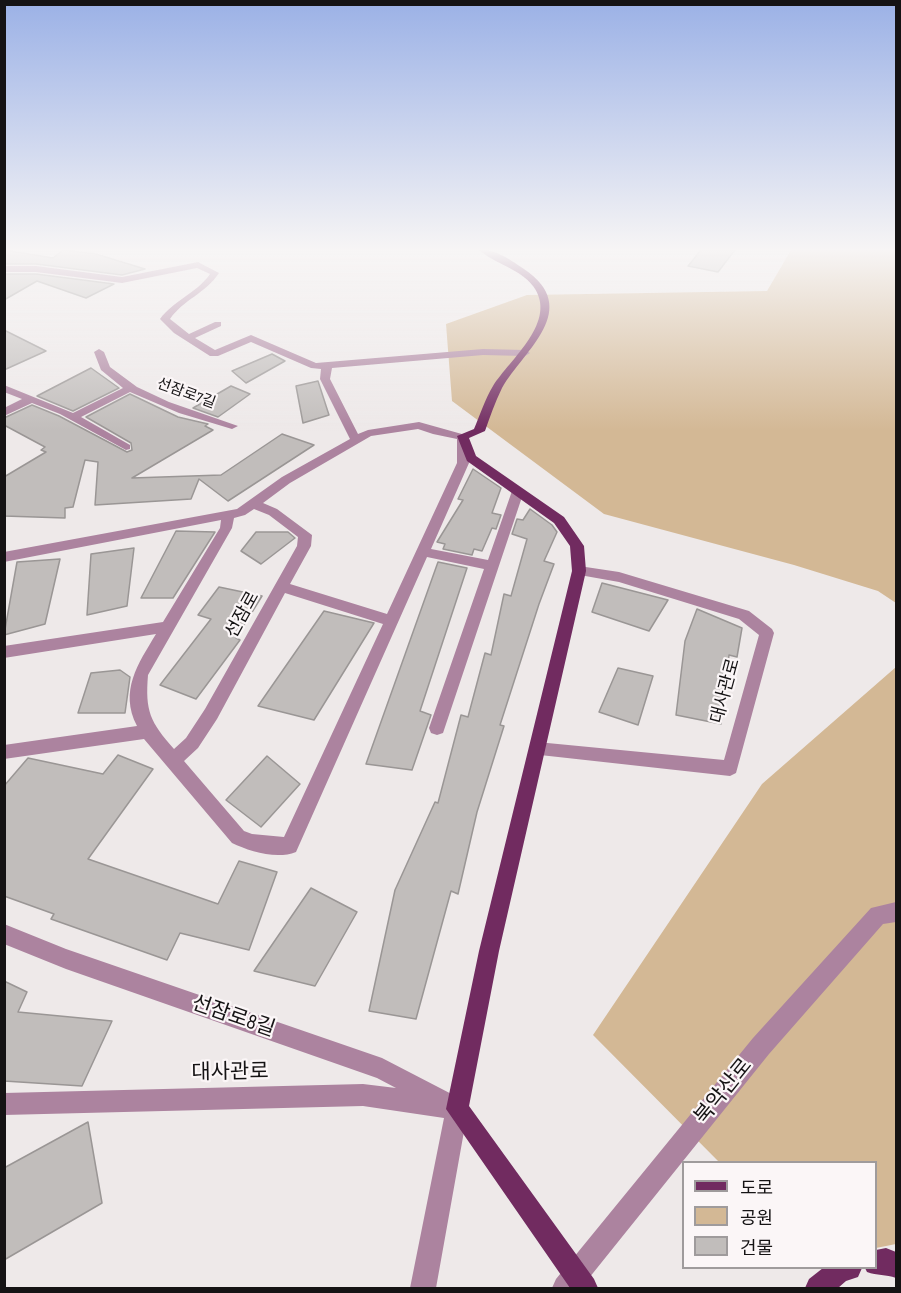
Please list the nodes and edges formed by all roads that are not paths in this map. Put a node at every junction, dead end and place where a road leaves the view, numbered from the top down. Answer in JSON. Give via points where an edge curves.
{"nodes":[{"id":1,"x":173,"y":310,"type":"edge"},
{"id":2,"x":545,"y":310,"type":"edge"},
{"id":3,"x":218,"y":324,"type":"dead end"},
{"id":4,"x":188,"y":338,"type":"junction"},
{"id":5,"x":99,"y":352,"type":"dead end"},
{"id":6,"x":525,"y":353,"type":"junction"},
{"id":7,"x":327,"y":365,"type":"junction"},
{"id":8,"x":132,"y":387,"type":"junction"},
{"id":9,"x":4,"y":388,"type":"edge"},
{"id":10,"x":31,"y":399,"type":"junction"},
{"id":11,"x":4,"y":413,"type":"edge"},
{"id":12,"x":73,"y":417,"type":"junction"},
{"id":13,"x":232,"y":426,"type":"dead end"},
{"id":14,"x":463,"y":436,"type":"junction"},
{"id":15,"x":356,"y":440,"type":"junction"},
{"id":16,"x":126,"y":447,"type":"dead end"},
{"id":17,"x":518,"y":490,"type":"junction"},
{"id":18,"x":253,"y":503,"type":"junction"},
{"id":19,"x":228,"y":514,"type":"junction"},
{"id":20,"x":423,"y":552,"type":"junction"},
{"id":21,"x":4,"y":557,"type":"edge"},
{"id":22,"x":492,"y":567,"type":"junction"},
{"id":23,"x":579,"y":572,"type":"junction"},
{"id":24,"x":281,"y":586,"type":"junction"},
{"id":25,"x":390,"y":621,"type":"junction"},
{"id":26,"x":166,"y":627,"type":"junction"},
{"id":27,"x":4,"y":652,"type":"edge"},
{"id":28,"x":438,"y":728,"type":"dead end"},
{"id":29,"x":149,"y":731,"type":"junction"},
{"id":30,"x":537,"y":749,"type":"junction"},
{"id":31,"x":4,"y":752,"type":"edge"},
{"id":32,"x":173,"y":761,"type":"junction"},
{"id":33,"x":897,"y":912,"type":"edge"},
{"id":34,"x":4,"y":934,"type":"edge"},
{"id":35,"x":4,"y":1104,"type":"edge"},
{"id":36,"x":457,"y":1109,"type":"junction"},
{"id":37,"x":877,"y":1263,"type":"edge"},
{"id":38,"x":897,"y":1265,"type":"edge"},
{"id":39,"x":841,"y":1269,"type":"edge"},
{"id":40,"x":423,"y":1288,"type":"edge"},
{"id":41,"x":566,"y":1288,"type":"edge"},
{"id":42,"x":585,"y":1288,"type":"edge"},
{"id":43,"x":818,"y":1288,"type":"edge"}],
"edges":[{"from":1,"to":4,"type":"street","via":[[165,320]]},
{"from":2,"to":6,"type":"main road","via":[[537,337]]},
{"from":3,"to":4,"type":"street"},
{"from":4,"to":7,"type":"street","via":[[214,354],[251,338],[315,366]]},
{"from":5,"to":8,"type":"street","name":"선잠로7길","via":[[104,368]]},
{"from":6,"to":7,"type":"street","via":[[483,352]]},
{"from":6,"to":14,"type":"main road","via":[[498,387],[479,431]]},
{"from":7,"to":15,"type":"street","via":[[325,379]]},
{"from":8,"to":12,"type":"street","name":"선잠로7길"},
{"from":8,"to":13,"type":"street","name":"선잠로7길","via":[[171,407]]},
{"from":9,"to":10,"type":"street"},
{"from":10,"to":11,"type":"street"},
{"from":10,"to":12,"type":"street"},
{"from":12,"to":16,"type":"street"},
{"from":14,"to":15,"type":"street","via":[[419,426],[368,434]]},
{"from":14,"to":17,"type":"main road","via":[[471,458]]},
{"from":14,"to":20,"type":"street","via":[[463,463]]},
{"from":15,"to":18,"type":"street"},
{"from":17,"to":22,"type":"street"},
{"from":17,"to":23,"type":"main road","via":[[559,520],[577,546]]},
{"from":18,"to":19,"type":"street","via":[[241,512]]},
{"from":18,"to":24,"type":"street","name":"선잠로","via":[[306,535],[304,546]]},
{"from":19,"to":21,"type":"street"},
{"from":19,"to":26,"type":"street","via":[[226,528]]},
{"from":20,"to":22,"type":"street"},
{"from":20,"to":25,"type":"street"},
{"from":22,"to":28,"type":"street"},
{"from":23,"to":30,"type":"main road"},
{"from":23,"to":30,"type":"street","name":"대사관로","via":[[619,577],[744,615],[767,633],[730,768]]},
{"from":24,"to":25,"type":"street"},
{"from":24,"to":32,"type":"street","name":"선잠로","via":[[211,714],[192,743]]},
{"from":25,"to":32,"type":"street","via":[[290,846],[250,843],[238,837]]},
{"from":26,"to":27,"type":"street"},
{"from":26,"to":29,"type":"street","via":[[140,674],[138,702]]},
{"from":29,"to":31,"type":"street"},
{"from":29,"to":32,"type":"street"},
{"from":30,"to":36,"type":"main road","via":[[489,951]]},
{"from":33,"to":41,"type":"street","name":"북악산로","via":[[878,915],[769,1037]]},
{"from":34,"to":36,"type":"street","name":"선잠로8길","via":[[382,1069]]},
{"from":35,"to":36,"type":"street","name":"대사관로","via":[[363,1095]]},
{"from":36,"to":40,"type":"street"},
{"from":36,"to":42,"type":"main road"},
{"from":37,"to":38,"type":"main road"},
{"from":39,"to":43,"type":"main road"}]}
